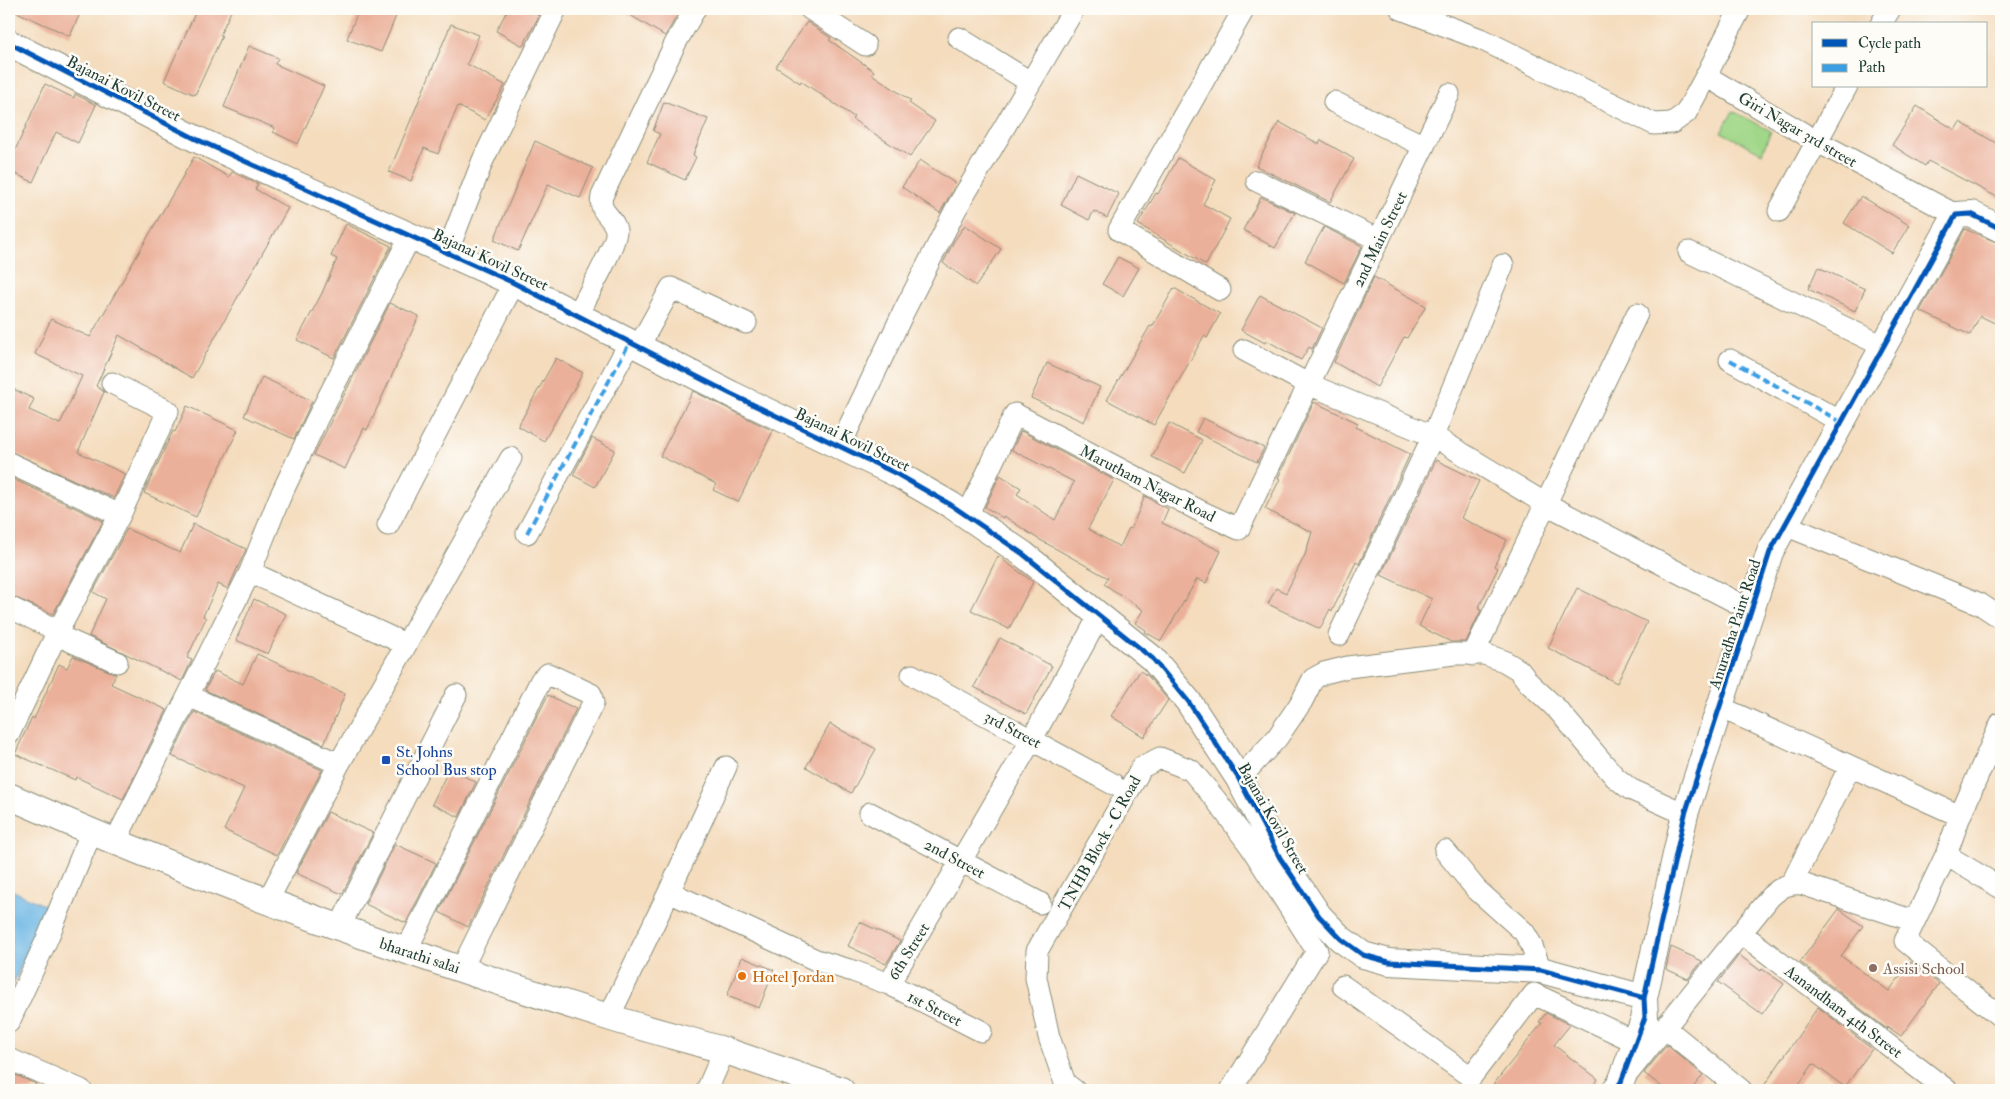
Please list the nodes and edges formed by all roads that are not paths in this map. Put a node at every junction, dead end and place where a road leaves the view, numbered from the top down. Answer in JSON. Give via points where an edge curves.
{"nodes":[{"id":1,"x":556,"y":9,"type":"edge"},
{"id":2,"x":695,"y":9,"type":"edge"},
{"id":3,"x":810,"y":9,"type":"edge"},
{"id":4,"x":1074,"y":9,"type":"edge"},
{"id":5,"x":1244,"y":9,"type":"edge"},
{"id":6,"x":1401,"y":9,"type":"edge"},
{"id":7,"x":1740,"y":9,"type":"edge"},
{"id":8,"x":1890,"y":9,"type":"edge"},
{"id":9,"x":1883,"y":22,"type":"edge"},
{"id":10,"x":959,"y":38,"type":"dead end"},
{"id":11,"x":9,"y":44,"type":"edge"},
{"id":12,"x":865,"y":45,"type":"dead end"},
{"id":13,"x":1706,"y":76,"type":"junction"},
{"id":14,"x":1030,"y":82,"type":"junction"},
{"id":15,"x":1846,"y":88,"type":"edge"},
{"id":16,"x":1449,"y":94,"type":"dead end"},
{"id":17,"x":1334,"y":102,"type":"dead end"},
{"id":18,"x":1816,"y":141,"type":"junction"},
{"id":19,"x":1424,"y":146,"type":"junction"},
{"id":20,"x":1257,"y":181,"type":"dead end"},
{"id":21,"x":1779,"y":211,"type":"dead end"},
{"id":22,"x":1956,"y":215,"type":"junction"},
{"id":23,"x":2001,"y":229,"type":"edge"},
{"id":24,"x":411,"y":235,"type":"junction"},
{"id":25,"x":1379,"y":240,"type":"junction"},
{"id":26,"x":1689,"y":252,"type":"dead end"},
{"id":27,"x":447,"y":253,"type":"junction"},
{"id":28,"x":1503,"y":265,"type":"dead end"},
{"id":29,"x":514,"y":283,"type":"junction"},
{"id":30,"x":1220,"y":290,"type":"dead end"},
{"id":31,"x":578,"y":314,"type":"junction"},
{"id":32,"x":1637,"y":314,"type":"dead end"},
{"id":33,"x":746,"y":323,"type":"dead end"},
{"id":34,"x":634,"y":344,"type":"junction"},
{"id":35,"x":1885,"y":347,"type":"junction"},
{"id":36,"x":1244,"y":350,"type":"dead end"},
{"id":37,"x":1730,"y":360,"type":"dead end"},
{"id":38,"x":112,"y":383,"type":"dead end"},
{"id":39,"x":1308,"y":384,"type":"junction"},
{"id":40,"x":1843,"y":423,"type":"junction"},
{"id":41,"x":1433,"y":436,"type":"junction"},
{"id":42,"x":840,"y":446,"type":"junction"},
{"id":43,"x":510,"y":458,"type":"dead end"},
{"id":44,"x":9,"y":463,"type":"edge"},
{"id":45,"x":1546,"y":504,"type":"junction"},
{"id":46,"x":120,"y":515,"type":"junction"},
{"id":47,"x":966,"y":516,"type":"junction"},
{"id":48,"x":388,"y":525,"type":"dead end"},
{"id":49,"x":1785,"y":525,"type":"junction"},
{"id":50,"x":527,"y":533,"type":"dead end"},
{"id":51,"x":250,"y":572,"type":"junction"},
{"id":52,"x":9,"y":608,"type":"edge"},
{"id":53,"x":1751,"y":610,"type":"junction"},
{"id":54,"x":1099,"y":616,"type":"junction"},
{"id":55,"x":2001,"y":618,"type":"edge"},
{"id":56,"x":57,"y":633,"type":"junction"},
{"id":57,"x":1339,"y":635,"type":"dead end"},
{"id":58,"x":405,"y":644,"type":"junction"},
{"id":59,"x":1473,"y":655,"type":"junction"},
{"id":60,"x":117,"y":662,"type":"dead end"},
{"id":61,"x":912,"y":675,"type":"dead end"},
{"id":62,"x":456,"y":695,"type":"dead end"},
{"id":63,"x":189,"y":696,"type":"junction"},
{"id":64,"x":1720,"y":707,"type":"junction"},
{"id":65,"x":2001,"y":723,"type":"edge"},
{"id":66,"x":9,"y":734,"type":"edge"},
{"id":67,"x":1032,"y":739,"type":"junction"},
{"id":68,"x":339,"y":764,"type":"junction"},
{"id":69,"x":1850,"y":766,"type":"junction"},
{"id":70,"x":726,"y":767,"type":"dead end"},
{"id":71,"x":1239,"y":779,"type":"junction"},
{"id":72,"x":1113,"y":784,"type":"dead end"},
{"id":73,"x":9,"y":796,"type":"edge"},
{"id":74,"x":870,"y":814,"type":"dead end"},
{"id":75,"x":1686,"y":814,"type":"junction"},
{"id":76,"x":1960,"y":816,"type":"junction"},
{"id":77,"x":91,"y":833,"type":"junction"},
{"id":78,"x":115,"y":842,"type":"junction"},
{"id":79,"x":1445,"y":851,"type":"dead end"},
{"id":80,"x":1946,"y":855,"type":"junction"},
{"id":81,"x":961,"y":862,"type":"junction"},
{"id":82,"x":1792,"y":882,"type":"junction"},
{"id":83,"x":2001,"y":888,"type":"edge"},
{"id":84,"x":669,"y":892,"type":"junction"},
{"id":85,"x":267,"y":902,"type":"junction"},
{"id":86,"x":1040,"y":902,"type":"dead end"},
{"id":87,"x":1914,"y":922,"type":"junction"},
{"id":88,"x":339,"y":928,"type":"junction"},
{"id":89,"x":1741,"y":933,"type":"junction"},
{"id":90,"x":406,"y":951,"type":"junction"},
{"id":91,"x":462,"y":968,"type":"junction"},
{"id":92,"x":1541,"y":970,"type":"junction"},
{"id":93,"x":889,"y":984,"type":"junction"},
{"id":94,"x":1343,"y":986,"type":"dead end"},
{"id":95,"x":1644,"y":998,"type":"junction"},
{"id":96,"x":609,"y":1017,"type":"junction"},
{"id":97,"x":2001,"y":1017,"type":"edge"},
{"id":98,"x":9,"y":1022,"type":"edge"},
{"id":99,"x":1664,"y":1027,"type":"junction"},
{"id":100,"x":981,"y":1031,"type":"dead end"},
{"id":101,"x":1636,"y":1042,"type":"junction"},
{"id":102,"x":724,"y":1051,"type":"junction"},
{"id":103,"x":9,"y":1059,"type":"edge"},
{"id":104,"x":1466,"y":1084,"type":"edge"},
{"id":105,"x":1618,"y":1086,"type":"edge"},
{"id":106,"x":1067,"y":1088,"type":"edge"},
{"id":107,"x":81,"y":1090,"type":"edge"},
{"id":108,"x":707,"y":1090,"type":"edge"},
{"id":109,"x":840,"y":1090,"type":"edge"},
{"id":110,"x":1231,"y":1090,"type":"edge"},
{"id":111,"x":1741,"y":1090,"type":"edge"},
{"id":112,"x":1947,"y":1090,"type":"edge"}],
"edges":[{"from":1,"to":27,"type":"street","via":[[482,160]]},
{"from":2,"to":31,"type":"street","via":[[602,196],[600,204],[614,223],[616,238]]},
{"from":3,"to":12,"type":"street"},
{"from":4,"to":14,"type":"street"},
{"from":5,"to":30,"type":"street","via":[[1119,230]]},
{"from":6,"to":13,"type":"street","via":[[1483,40],[1654,124],[1672,123],[1686,113]]},
{"from":7,"to":13,"type":"street"},
{"from":8,"to":9,"type":"street"},
{"from":10,"to":14,"type":"street"},
{"from":11,"to":24,"type":"street","name":"Bajanai Kovil Street","via":[[196,140]]},
{"from":13,"to":18,"type":"street","name":"Giri Nagar 3rd street"},
{"from":14,"to":42,"type":"street","via":[[956,209]]},
{"from":15,"to":18,"type":"street"},
{"from":16,"to":19,"type":"street","name":"2nd Main Street"},
{"from":17,"to":19,"type":"street"},
{"from":18,"to":21,"type":"street"},
{"from":18,"to":22,"type":"street","name":"Giri Nagar 3rd street"},
{"from":19,"to":25,"type":"street","name":"2nd Main Street"},
{"from":20,"to":25,"type":"street"},
{"from":22,"to":23,"type":"street","via":[[1970,214]]},
{"from":22,"to":35,"type":"street","name":"Anuradha Paint Road"},
{"from":24,"to":27,"type":"street","name":"Bajanai Kovil Street"},
{"from":24,"to":51,"type":"street","via":[[317,419],[279,499]]},
{"from":25,"to":39,"type":"street","name":"2nd Main Street"},
{"from":26,"to":35,"type":"street"},
{"from":27,"to":29,"type":"street","name":"Bajanai Kovil Street"},
{"from":28,"to":41,"type":"street"},
{"from":29,"to":31,"type":"street","name":"Bajanai Kovil Street"},
{"from":29,"to":48,"type":"street"},
{"from":31,"to":34,"type":"street","name":"Bajanai Kovil Street"},
{"from":32,"to":45,"type":"street"},
{"from":33,"to":34,"type":"street","via":[[671,288]]},
{"from":34,"to":42,"type":"street","name":"Bajanai Kovil Street"},
{"from":34,"to":50,"type":"street"},
{"from":35,"to":40,"type":"street","name":"Anuradha Paint Road"},
{"from":36,"to":39,"type":"street"},
{"from":37,"to":40,"type":"street"},
{"from":38,"to":46,"type":"street","via":[[168,412]]},
{"from":39,"to":41,"type":"street"},
{"from":39,"to":47,"type":"street","name":"Marutham Nagar Road","via":[[1239,529],[1015,414]]},
{"from":40,"to":49,"type":"street","name":"Anuradha Paint Road"},
{"from":41,"to":45,"type":"street"},
{"from":41,"to":57,"type":"street"},
{"from":42,"to":47,"type":"street","name":"Bajanai Kovil Street","via":[[897,474]]},
{"from":43,"to":58,"type":"street"},
{"from":44,"to":46,"type":"street"},
{"from":45,"to":53,"type":"street"},
{"from":45,"to":59,"type":"street"},
{"from":46,"to":56,"type":"street"},
{"from":47,"to":54,"type":"street","name":"Bajanai Kovil Street","via":[[1023,554]]},
{"from":49,"to":53,"type":"street","name":"Anuradha Paint Road","via":[[1770,552]]},
{"from":49,"to":55,"type":"street","via":[[1980,604]]},
{"from":51,"to":58,"type":"street"},
{"from":51,"to":63,"type":"street"},
{"from":52,"to":56,"type":"street"},
{"from":53,"to":64,"type":"street","name":"Anuradha Paint Road"},
{"from":54,"to":67,"type":"street","name":"6th Street"},
{"from":54,"to":71,"type":"street","name":"Bajanai Kovil Street","via":[[1153,659],[1188,701]]},
{"from":56,"to":60,"type":"street"},
{"from":56,"to":66,"type":"street"},
{"from":58,"to":68,"type":"street"},
{"from":59,"to":71,"type":"street","via":[[1454,654],[1324,673],[1313,679],[1277,738]]},
{"from":59,"to":75,"type":"street","via":[[1484,654],[1519,670],[1615,778],[1630,789]]},
{"from":61,"to":67,"type":"street","name":"3rd Street"},
{"from":62,"to":88,"type":"street"},
{"from":63,"to":68,"type":"street"},
{"from":63,"to":78,"type":"street"},
{"from":64,"to":69,"type":"street"},
{"from":64,"to":75,"type":"street","name":"Anuradha Paint Road"},
{"from":65,"to":76,"type":"street"},
{"from":67,"to":72,"type":"street","name":"3rd Street"},
{"from":67,"to":81,"type":"street","name":"6th Street"},
{"from":68,"to":85,"type":"street"},
{"from":69,"to":76,"type":"street"},
{"from":69,"to":82,"type":"street"},
{"from":70,"to":84,"type":"street"},
{"from":71,"to":92,"type":"street","name":"Bajanai Kovil Street","via":[[1280,858],[1319,916],[1341,939],[1363,955],[1389,962]]},
{"from":73,"to":77,"type":"street","name":"bharathi salai"},
{"from":74,"to":81,"type":"street","name":"2nd Street"},
{"from":75,"to":95,"type":"street","name":"Anuradha Paint Road"},
{"from":76,"to":80,"type":"street"},
{"from":77,"to":78,"type":"street","name":"bharathi salai"},
{"from":77,"to":98,"type":"street"},
{"from":78,"to":85,"type":"street","name":"bharathi salai"},
{"from":79,"to":92,"type":"street","via":[[1476,889],[1524,932]]},
{"from":80,"to":83,"type":"street"},
{"from":80,"to":87,"type":"street"},
{"from":81,"to":86,"type":"street","name":"2nd Street"},
{"from":81,"to":93,"type":"street","name":"6th Street"},
{"from":82,"to":87,"type":"street"},
{"from":82,"to":89,"type":"street","via":[[1770,897]]},
{"from":84,"to":93,"type":"street","name":"6th Street","via":[[816,960]]},
{"from":84,"to":96,"type":"street"},
{"from":85,"to":88,"type":"street","name":"bharathi salai"},
{"from":87,"to":97,"type":"street","via":[[1905,941]]},
{"from":88,"to":90,"type":"street","name":"bharathi salai"},
{"from":89,"to":99,"type":"street"},
{"from":89,"to":112,"type":"street","name":"Aanandham 4th Street"},
{"from":90,"to":91,"type":"street","name":"bharathi salai"},
{"from":90,"to":91,"type":"street","via":[[541,680],[548,674],[591,694],[594,702]]},
{"from":91,"to":96,"type":"street","name":"bharathi salai"},
{"from":92,"to":95,"type":"street","name":"Bajanai Kovil Street"},
{"from":93,"to":100,"type":"street","name":"1st Street"},
{"from":94,"to":104,"type":"street"},
{"from":95,"to":101,"type":"street","name":"Anuradha Paint Road","via":[[1645,1017]]},
{"from":96,"to":102,"type":"street","name":"bharathi salai"},
{"from":99,"to":105,"type":"street"},
{"from":99,"to":111,"type":"street"},
{"from":101,"to":104,"type":"street","via":[[1534,994]]},
{"from":101,"to":105,"type":"street","name":"Anuradha Paint Road"},
{"from":102,"to":108,"type":"street"},
{"from":102,"to":109,"type":"street","name":"bharathi salai"},
{"from":103,"to":107,"type":"street"},
{"from":106,"to":110,"type":"street","name":"TNHB Block - C Road","via":[[1049,1037],[1036,978],[1037,951],[1142,766],[1160,758],[1191,770],[1251,847],[1317,951]]}]}
